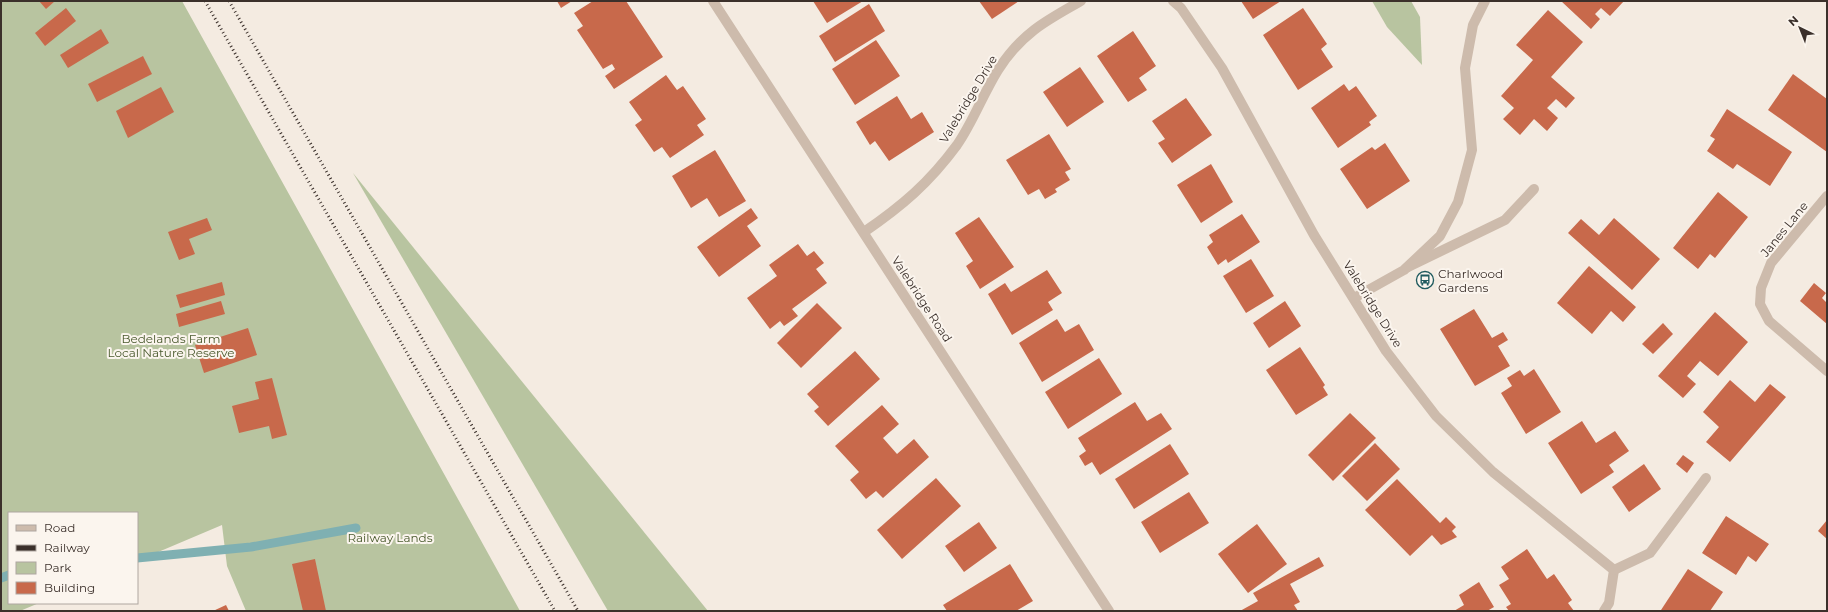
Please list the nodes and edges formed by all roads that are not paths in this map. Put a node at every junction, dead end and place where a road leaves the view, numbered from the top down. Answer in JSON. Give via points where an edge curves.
{"nodes":[{"id":1,"x":713,"y":1,"type":"edge"},
{"id":2,"x":1081,"y":1,"type":"edge"},
{"id":3,"x":1173,"y":1,"type":"edge"},
{"id":4,"x":1485,"y":1,"type":"edge"},
{"id":5,"x":1534,"y":189,"type":"dead end"},
{"id":6,"x":1827,"y":196,"type":"edge"},
{"id":7,"x":864,"y":232,"type":"junction"},
{"id":8,"x":1404,"y":270,"type":"junction"},
{"id":9,"x":1354,"y":298,"type":"junction"},
{"id":10,"x":1827,"y":371,"type":"edge"},
{"id":11,"x":1706,"y":478,"type":"dead end"},
{"id":12,"x":1614,"y":570,"type":"junction"},
{"id":13,"x":1109,"y":611,"type":"edge"},
{"id":14,"x":1604,"y":611,"type":"edge"}],
"edges":[{"from":1,"to":7,"type":"street","name":"Valebridge Road"},
{"from":2,"to":7,"type":"street","name":"Valebridge Drive","via":[[1037,26],[1017,44],[998,70],[958,144],[932,177],[900,206]]},
{"from":3,"to":9,"type":"street","name":"Valebridge Drive","via":[[1181,8],[1222,68],[1314,236]]},
{"from":4,"to":8,"type":"street","via":[[1473,25],[1465,68],[1472,150],[1458,202],[1440,236]]},
{"from":5,"to":8,"type":"street","via":[[1505,220]]},
{"from":6,"to":10,"type":"street","name":"Janes Lane","via":[[1771,263],[1761,288],[1760,304],[1769,321]]},
{"from":7,"to":13,"type":"street","name":"Valebridge Road"},
{"from":8,"to":9,"type":"street"},
{"from":9,"to":12,"type":"street","name":"Valebridge Drive","via":[[1386,351],[1436,416],[1493,472]]},
{"from":11,"to":12,"type":"street","via":[[1650,552]]},
{"from":12,"to":14,"type":"street","via":[[1609,603]]}]}
